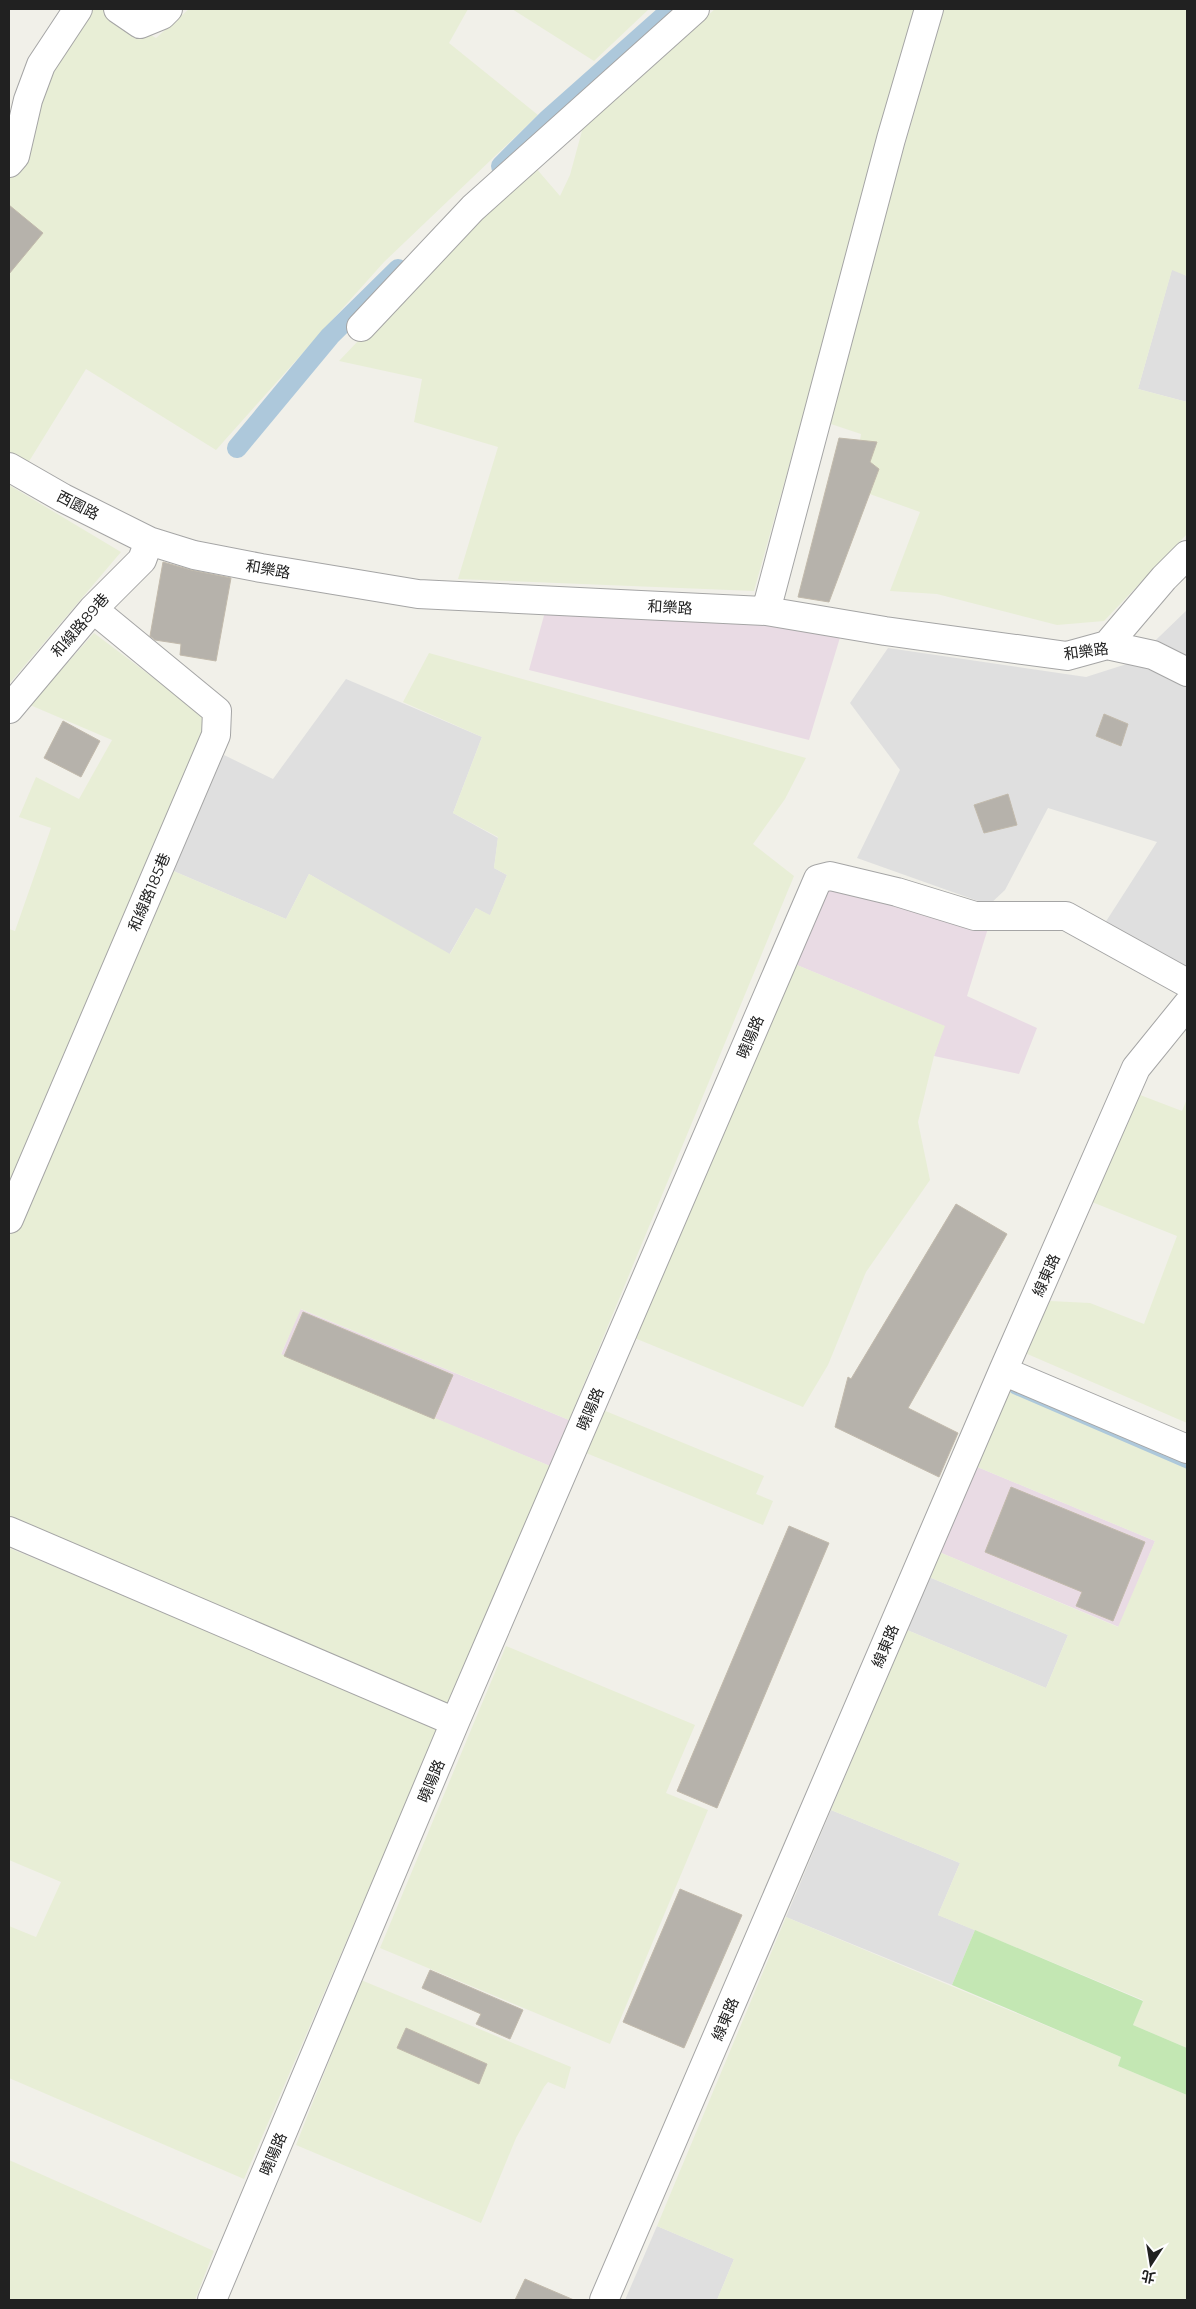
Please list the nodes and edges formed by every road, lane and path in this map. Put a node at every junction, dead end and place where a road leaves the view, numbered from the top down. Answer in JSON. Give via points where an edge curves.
{"nodes":[{"id":1,"x":78,"y":9,"type":"edge"},
{"id":2,"x":118,"y":9,"type":"edge"},
{"id":3,"x":168,"y":9,"type":"edge"},
{"id":4,"x":695,"y":9,"type":"edge"},
{"id":5,"x":929,"y":9,"type":"edge"},
{"id":6,"x":9,"y":163,"type":"edge"},
{"id":7,"x":361,"y":327,"type":"dead end"},
{"id":8,"x":9,"y":467,"type":"edge"},
{"id":9,"x":149,"y":541,"type":"junction"},
{"id":10,"x":1187,"y":555,"type":"edge"},
{"id":11,"x":93,"y":609,"type":"junction"},
{"id":12,"x":766,"y":611,"type":"junction"},
{"id":13,"x":1107,"y":645,"type":"junction"},
{"id":14,"x":1187,"y":672,"type":"edge"},
{"id":15,"x":9,"y":709,"type":"edge"},
{"id":16,"x":1187,"y":983,"type":"edge"},
{"id":17,"x":1187,"y":1005,"type":"edge"},
{"id":18,"x":9,"y":1219,"type":"edge"},
{"id":19,"x":1003,"y":1370,"type":"junction"},
{"id":20,"x":1187,"y":1449,"type":"edge"},
{"id":21,"x":9,"y":1532,"type":"edge"},
{"id":22,"x":455,"y":1722,"type":"junction"},
{"id":23,"x":212,"y":2300,"type":"edge"},
{"id":24,"x":604,"y":2300,"type":"edge"}],
"edges":[{"from":1,"to":6,"type":"street","via":[[41,65],[28,100],[15,156]]},
{"from":2,"to":3,"type":"street","via":[[140,24]]},
{"from":4,"to":7,"type":"street","via":[[473,208]]},
{"from":5,"to":12,"type":"street","via":[[891,138]]},
{"from":8,"to":9,"type":"street","name":"西園路"},
{"from":9,"to":11,"type":"street","name":"和線路89巷","via":[[142,560]]},
{"from":9,"to":12,"type":"street","name":"和樂路","via":[[194,555],[418,594]]},
{"from":10,"to":13,"type":"street"},
{"from":11,"to":15,"type":"street","name":"和線路89巷"},
{"from":11,"to":18,"type":"street","name":"和線路185巷","via":[[217,711],[216,735]]},
{"from":12,"to":13,"type":"street","name":"和樂路","via":[[885,632],[1066,656]]},
{"from":13,"to":14,"type":"street","name":"和樂路","via":[[1153,655]]},
{"from":16,"to":22,"type":"street","name":"曉陽路","via":[[1066,916],[975,916],[830,876],[818,879]]},
{"from":17,"to":19,"type":"street","name":"線東路","via":[[1136,1068]]},
{"from":19,"to":20,"type":"street"},
{"from":19,"to":24,"type":"street","name":"線東路"},
{"from":21,"to":22,"type":"street"},
{"from":22,"to":23,"type":"street","name":"曉陽路"}]}
